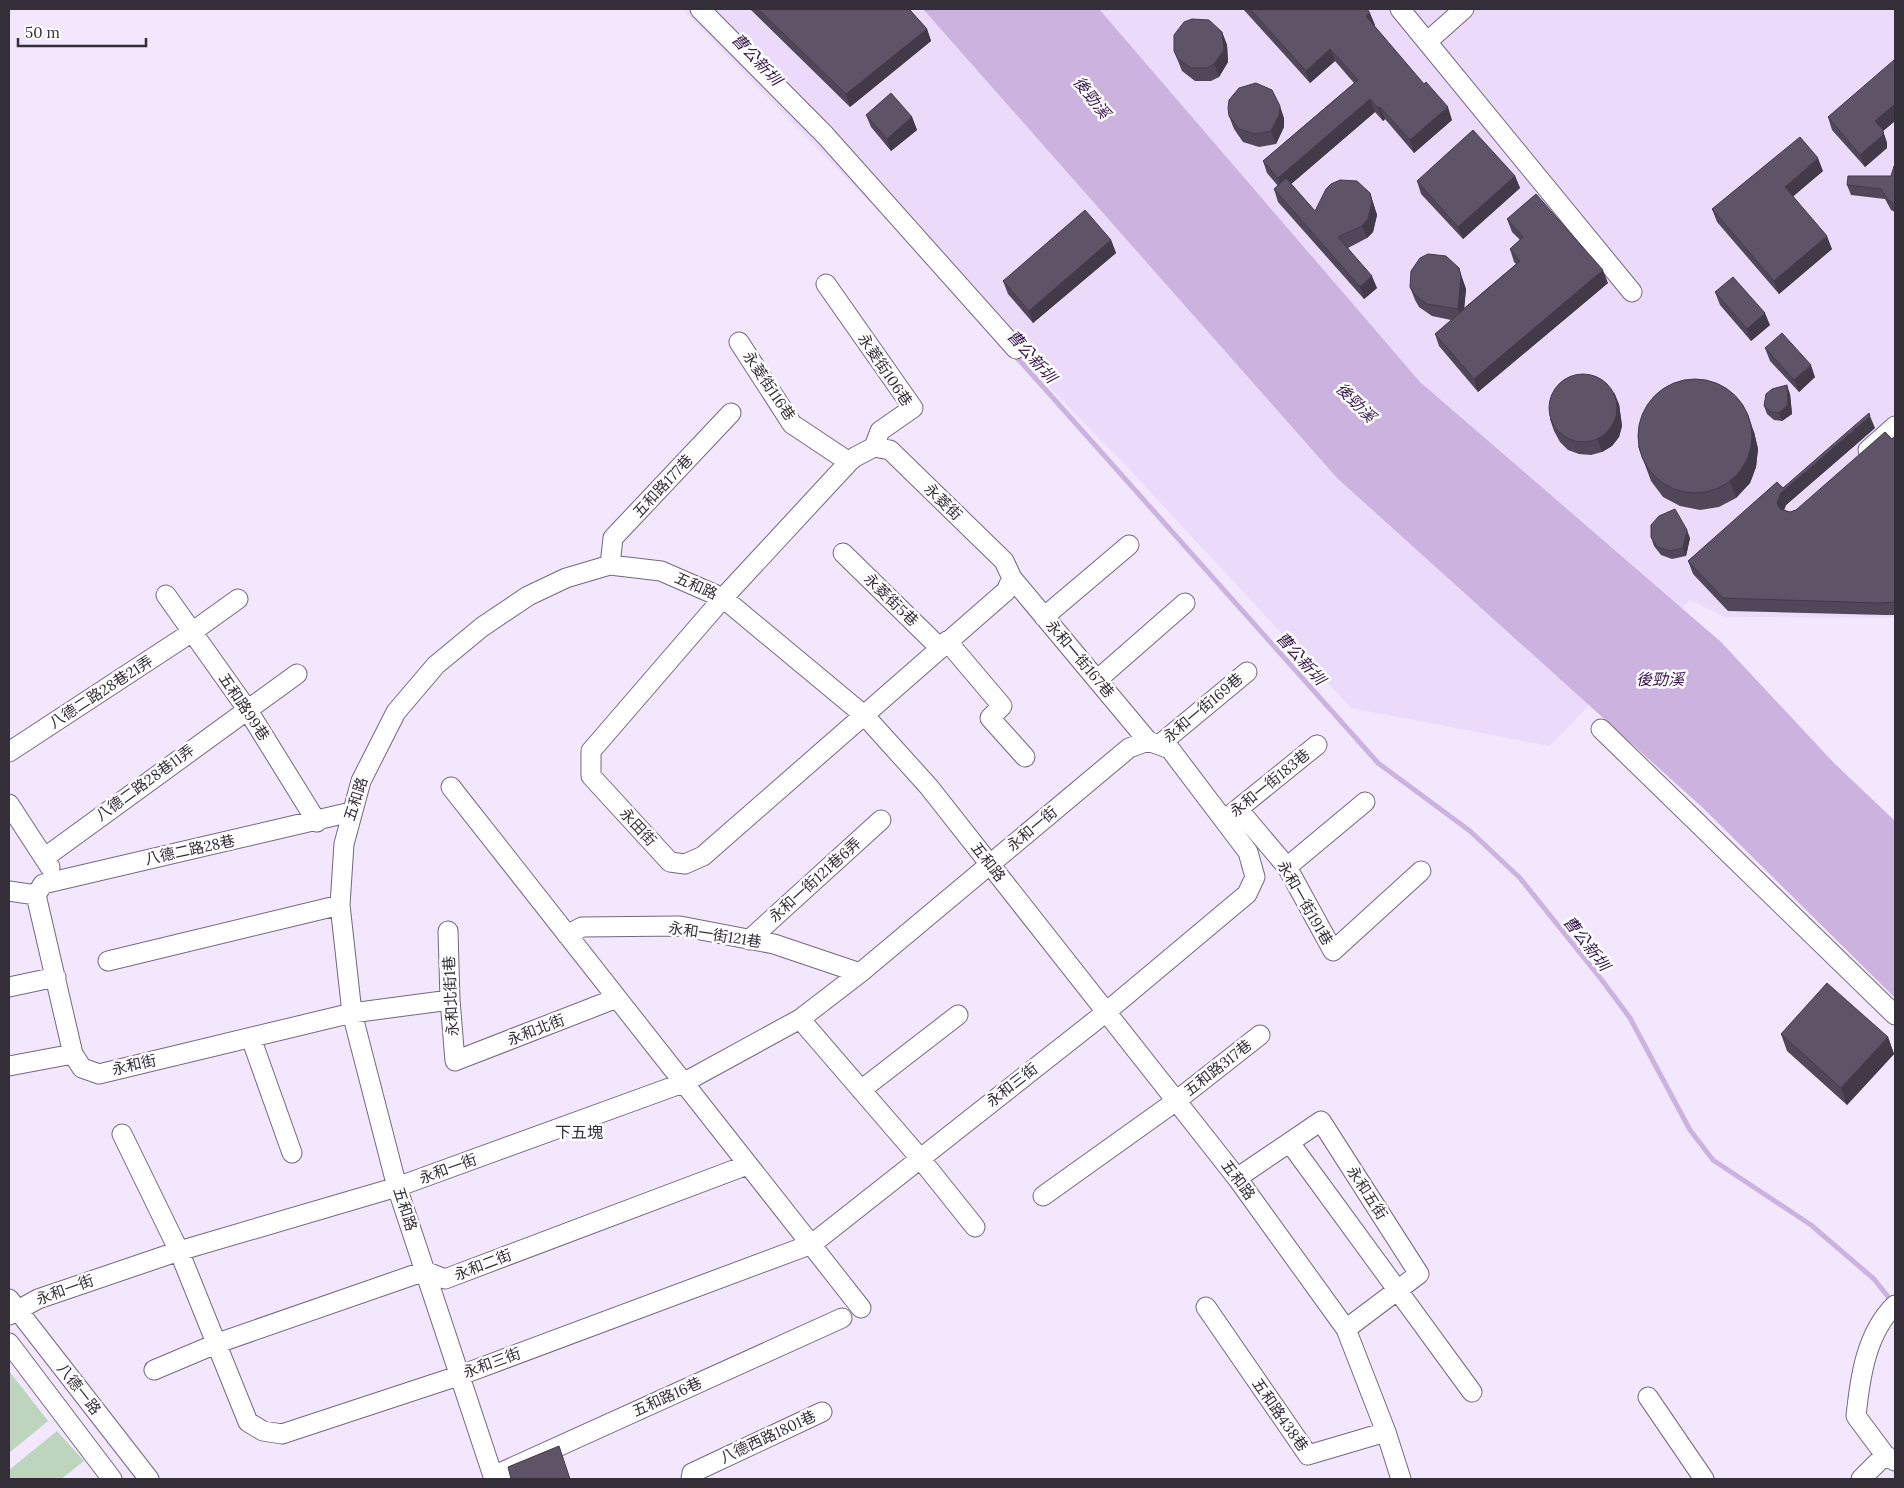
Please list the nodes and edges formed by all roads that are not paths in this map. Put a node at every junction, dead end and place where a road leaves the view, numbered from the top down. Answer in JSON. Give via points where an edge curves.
{"nodes":[{"id":1,"x":700,"y":9,"type":"edge"},
{"id":2,"x":1400,"y":9,"type":"edge"},
{"id":3,"x":1464,"y":9,"type":"edge"},
{"id":4,"x":1428,"y":40,"type":"junction"},
{"id":5,"x":826,"y":284,"type":"dead end"},
{"id":6,"x":1632,"y":292,"type":"dead end"},
{"id":7,"x":739,"y":342,"type":"dead end"},
{"id":8,"x":1016,"y":349,"type":"dead end"},
{"id":9,"x":731,"y":413,"type":"dead end"},
{"id":10,"x":1895,"y":426,"type":"edge"},
{"id":11,"x":874,"y":447,"type":"junction"},
{"id":12,"x":849,"y":462,"type":"junction"},
{"id":13,"x":1852,"y":464,"type":"edge"},
{"id":14,"x":1129,"y":545,"type":"dead end"},
{"id":15,"x":843,"y":553,"type":"dead end"},
{"id":16,"x":610,"y":565,"type":"junction"},
{"id":17,"x":1012,"y":578,"type":"junction"},
{"id":18,"x":166,"y":595,"type":"dead end"},
{"id":19,"x":723,"y":598,"type":"junction"},
{"id":20,"x":238,"y":599,"type":"dead end"},
{"id":21,"x":1185,"y":603,"type":"dead end"},
{"id":22,"x":1044,"y":616,"type":"junction"},
{"id":23,"x":192,"y":632,"type":"junction"},
{"id":24,"x":943,"y":644,"type":"junction"},
{"id":25,"x":1247,"y":672,"type":"dead end"},
{"id":26,"x":297,"y":674,"type":"dead end"},
{"id":27,"x":1098,"y":680,"type":"junction"},
{"id":28,"x":247,"y":709,"type":"junction"},
{"id":29,"x":865,"y":716,"type":"junction"},
{"id":30,"x":1602,"y":729,"type":"dead end"},
{"id":31,"x":1154,"y":743,"type":"junction"},
{"id":32,"x":1317,"y":745,"type":"dead end"},
{"id":33,"x":9,"y":752,"type":"edge"},
{"id":34,"x":1025,"y":757,"type":"dead end"},
{"id":35,"x":451,"y":787,"type":"dead end"},
{"id":36,"x":1365,"y":802,"type":"dead end"},
{"id":37,"x":9,"y":804,"type":"edge"},
{"id":38,"x":351,"y":812,"type":"junction"},
{"id":39,"x":1231,"y":815,"type":"junction"},
{"id":40,"x":881,"y":820,"type":"dead end"},
{"id":41,"x":317,"y":822,"type":"junction"},
{"id":42,"x":44,"y":858,"type":"junction"},
{"id":43,"x":990,"y":864,"type":"junction"},
{"id":44,"x":1287,"y":867,"type":"junction"},
{"id":45,"x":1421,"y":871,"type":"dead end"},
{"id":46,"x":57,"y":879,"type":"junction"},
{"id":47,"x":9,"y":891,"type":"edge"},
{"id":48,"x":36,"y":895,"type":"junction"},
{"id":49,"x":340,"y":905,"type":"junction"},
{"id":50,"x":448,"y":931,"type":"dead end"},
{"id":51,"x":568,"y":935,"type":"junction"},
{"id":52,"x":749,"y":940,"type":"junction"},
{"id":53,"x":108,"y":961,"type":"dead end"},
{"id":54,"x":860,"y":973,"type":"junction"},
{"id":55,"x":56,"y":977,"type":"junction"},
{"id":56,"x":9,"y":987,"type":"edge"},
{"id":57,"x":617,"y":998,"type":"junction"},
{"id":58,"x":450,"y":1000,"type":"junction"},
{"id":59,"x":352,"y":1013,"type":"junction"},
{"id":60,"x":1105,"y":1014,"type":"junction"},
{"id":61,"x":958,"y":1015,"type":"dead end"},
{"id":62,"x":1895,"y":1015,"type":"edge"},
{"id":63,"x":800,"y":1019,"type":"junction"},
{"id":64,"x":1260,"y":1035,"type":"dead end"},
{"id":65,"x":251,"y":1038,"type":"junction"},
{"id":66,"x":73,"y":1054,"type":"junction"},
{"id":67,"x":455,"y":1061,"type":"joint"},
{"id":68,"x":9,"y":1066,"type":"edge"},
{"id":69,"x":684,"y":1083,"type":"junction"},
{"id":70,"x":861,"y":1090,"type":"junction"},
{"id":71,"x":1176,"y":1101,"type":"junction"},
{"id":72,"x":122,"y":1134,"type":"dead end"},
{"id":73,"x":1290,"y":1143,"type":"junction"},
{"id":74,"x":292,"y":1153,"type":"dead end"},
{"id":75,"x":920,"y":1158,"type":"junction"},
{"id":76,"x":747,"y":1165,"type":"junction"},
{"id":77,"x":1237,"y":1178,"type":"junction"},
{"id":78,"x":397,"y":1187,"type":"junction"},
{"id":79,"x":1043,"y":1196,"type":"dead end"},
{"id":80,"x":975,"y":1227,"type":"dead end"},
{"id":81,"x":812,"y":1244,"type":"junction"},
{"id":82,"x":179,"y":1251,"type":"junction"},
{"id":83,"x":425,"y":1271,"type":"junction"},
{"id":84,"x":1398,"y":1290,"type":"junction"},
{"id":85,"x":12,"y":1307,"type":"edge"},
{"id":86,"x":1206,"y":1307,"type":"dead end"},
{"id":87,"x":861,"y":1308,"type":"dead end"},
{"id":88,"x":1892,"y":1309,"type":"edge"},
{"id":89,"x":842,"y":1318,"type":"dead end"},
{"id":90,"x":1346,"y":1329,"type":"junction"},
{"id":91,"x":9,"y":1343,"type":"edge"},
{"id":92,"x":218,"y":1343,"type":"junction"},
{"id":93,"x":154,"y":1370,"type":"dead end"},
{"id":94,"x":461,"y":1375,"type":"junction"},
{"id":95,"x":1472,"y":1392,"type":"dead end"},
{"id":96,"x":1648,"y":1396,"type":"dead end"},
{"id":97,"x":822,"y":1412,"type":"dead end"},
{"id":98,"x":1386,"y":1432,"type":"junction"},
{"id":99,"x":1890,"y":1458,"type":"edge"},
{"id":100,"x":1696,"y":1476,"type":"edge"},
{"id":101,"x":493,"y":1478,"type":"edge"},
{"id":102,"x":112,"y":1479,"type":"edge"},
{"id":103,"x":149,"y":1479,"type":"edge"},
{"id":104,"x":691,"y":1479,"type":"edge"},
{"id":105,"x":1401,"y":1479,"type":"edge"},
{"id":106,"x":1861,"y":1479,"type":"edge"}],
"edges":[{"from":1,"to":8,"type":"street","via":[[825,135]]},
{"from":2,"to":4,"type":"street"},
{"from":3,"to":4,"type":"street"},
{"from":4,"to":6,"type":"street"},
{"from":5,"to":11,"type":"street","name":"永菱街106巷","via":[[914,408],[880,431]]},
{"from":7,"to":12,"type":"street","name":"永菱街116巷","via":[[792,424]]},
{"from":9,"to":16,"type":"street","name":"五和路177巷","via":[[613,538]]},
{"from":10,"to":13,"type":"street"},
{"from":11,"to":12,"type":"street"},
{"from":11,"to":17,"type":"street","name":"永菱街","via":[[890,450],[1004,561]]},
{"from":12,"to":19,"type":"street"},
{"from":14,"to":22,"type":"street"},
{"from":15,"to":24,"type":"street","name":"永菱街5巷"},
{"from":16,"to":19,"type":"street","name":"五和路","via":[[661,571]]},
{"from":16,"to":38,"type":"street","name":"五和路","via":[[566,578],[528,596],[482,627],[436,665],[396,712],[361,781]]},
{"from":17,"to":22,"type":"street","name":"永和一街167巷"},
{"from":17,"to":24,"type":"street","via":[[1006,591]]},
{"from":18,"to":23,"type":"street","name":"五和路99巷"},
{"from":19,"to":29,"type":"street","name":"五和路"},
{"from":19,"to":29,"type":"street","name":"永田街","via":[[591,751],[591,776],[670,862],[685,864],[703,856]]},
{"from":20,"to":23,"type":"street","name":"八德二路28巷21弄"},
{"from":21,"to":27,"type":"street"},
{"from":22,"to":27,"type":"street","name":"永和一街167巷"},
{"from":23,"to":28,"type":"street","name":"五和路99巷"},
{"from":23,"to":33,"type":"street","name":"八德二路28巷21弄"},
{"from":24,"to":29,"type":"street"},
{"from":24,"to":34,"type":"street","name":"永菱街5巷","via":[[1002,706],[990,718]]},
{"from":25,"to":31,"type":"street","name":"永和一街169巷"},
{"from":26,"to":28,"type":"street","name":"八德二路28巷11弄"},
{"from":27,"to":31,"type":"street","name":"永和一街167巷"},
{"from":28,"to":41,"type":"street","name":"五和路99巷"},
{"from":28,"to":42,"type":"street","name":"八德二路28巷11弄"},
{"from":29,"to":43,"type":"street","name":"五和路","via":[[929,787]]},
{"from":30,"to":62,"type":"street"},
{"from":31,"to":39,"type":"street","via":[[1170,749]]},
{"from":31,"to":43,"type":"street","name":"永和一街","via":[[1129,748]]},
{"from":32,"to":39,"type":"street","name":"永和一街183巷"},
{"from":35,"to":51,"type":"street"},
{"from":36,"to":44,"type":"street"},
{"from":37,"to":42,"type":"street"},
{"from":38,"to":41,"type":"street","name":"八德二路28巷"},
{"from":38,"to":49,"type":"street","name":"五和路","via":[[344,844]]},
{"from":39,"to":44,"type":"street","name":"永和一街191巷"},
{"from":39,"to":60,"type":"street","via":[[1255,876],[1247,894]]},
{"from":40,"to":52,"type":"street","name":"永和一街121巷6弄"},
{"from":41,"to":46,"type":"street","name":"八德二路28巷"},
{"from":42,"to":46,"type":"street"},
{"from":43,"to":54,"type":"street","name":"永和一街"},
{"from":43,"to":60,"type":"street","name":"五和路"},
{"from":44,"to":45,"type":"street","name":"永和一街191巷","via":[[1333,951]]},
{"from":46,"to":48,"type":"street","name":"八德二路28巷","via":[[44,884]]},
{"from":47,"to":48,"type":"street"},
{"from":48,"to":55,"type":"street"},
{"from":49,"to":53,"type":"street"},
{"from":49,"to":59,"type":"street","name":"五和路"},
{"from":50,"to":58,"type":"street","name":"永和北街1巷"},
{"from":51,"to":52,"type":"street","name":"永和一街121巷","via":[[582,927],[680,926]]},
{"from":51,"to":57,"type":"street"},
{"from":52,"to":54,"type":"street","name":"永和一街121巷","via":[[774,944]]},
{"from":54,"to":63,"type":"street","name":"永和一街"},
{"from":55,"to":56,"type":"street"},
{"from":55,"to":66,"type":"street"},
{"from":57,"to":67,"type":"street","name":"永和北街"},
{"from":57,"to":69,"type":"street"},
{"from":58,"to":59,"type":"street","name":"永和街"},
{"from":58,"to":67,"type":"street","name":"永和北街1巷"},
{"from":59,"to":65,"type":"street","name":"永和街"},
{"from":59,"to":78,"type":"street","name":"五和路"},
{"from":60,"to":71,"type":"street","name":"五和路"},
{"from":60,"to":75,"type":"street","name":"永和三街"},
{"from":61,"to":70,"type":"street"},
{"from":63,"to":69,"type":"street","name":"永和一街"},
{"from":63,"to":70,"type":"street"},
{"from":64,"to":71,"type":"street","name":"五和路317巷"},
{"from":65,"to":66,"type":"street","name":"永和街","via":[[99,1074],[82,1068]]},
{"from":65,"to":74,"type":"street"},
{"from":66,"to":68,"type":"street"},
{"from":69,"to":76,"type":"street"},
{"from":69,"to":78,"type":"street","name":"永和一街"},
{"from":70,"to":75,"type":"street"},
{"from":71,"to":77,"type":"street","name":"五和路"},
{"from":71,"to":79,"type":"street"},
{"from":72,"to":82,"type":"street"},
{"from":73,"to":77,"type":"street","name":"永和五街"},
{"from":73,"to":84,"type":"street","name":"永和五街"},
{"from":73,"to":84,"type":"street","name":"永和五街","via":[[1321,1121],[1419,1274]]},
{"from":75,"to":80,"type":"street"},
{"from":75,"to":81,"type":"street","name":"永和三街"},
{"from":76,"to":81,"type":"street"},
{"from":76,"to":83,"type":"street","name":"永和二街","via":[[445,1279]]},
{"from":77,"to":90,"type":"street","name":"五和路"},
{"from":78,"to":82,"type":"street","name":"永和一街"},
{"from":78,"to":83,"type":"street","name":"五和路"},
{"from":81,"to":87,"type":"street"},
{"from":81,"to":94,"type":"street","name":"永和三街"},
{"from":82,"to":85,"type":"street","name":"永和一街"},
{"from":82,"to":92,"type":"street"},
{"from":83,"to":92,"type":"street"},
{"from":83,"to":94,"type":"street","name":"五和路"},
{"from":84,"to":90,"type":"street","name":"永和五街"},
{"from":84,"to":95,"type":"street","name":"永和五街"},
{"from":85,"to":103,"type":"street","name":"八德一路"},
{"from":86,"to":98,"type":"street","name":"五和路438巷","via":[[1308,1455]]},
{"from":88,"to":99,"type":"street","via":[[1870,1342],[1856,1416]]},
{"from":89,"to":101,"type":"street","name":"五和路16巷"},
{"from":90,"to":98,"type":"street","name":"五和路"},
{"from":91,"to":102,"type":"street","name":"八德一路"},
{"from":92,"to":93,"type":"street"},
{"from":92,"to":94,"type":"street","name":"永和三街","via":[[248,1422],[263,1431],[282,1434]]},
{"from":94,"to":101,"type":"street","name":"五和路"},
{"from":96,"to":100,"type":"street"},
{"from":97,"to":104,"type":"street","name":"八德西路1801巷","via":[[692,1473]]},
{"from":98,"to":105,"type":"street","name":"五和路"},
{"from":99,"to":106,"type":"street"}]}
